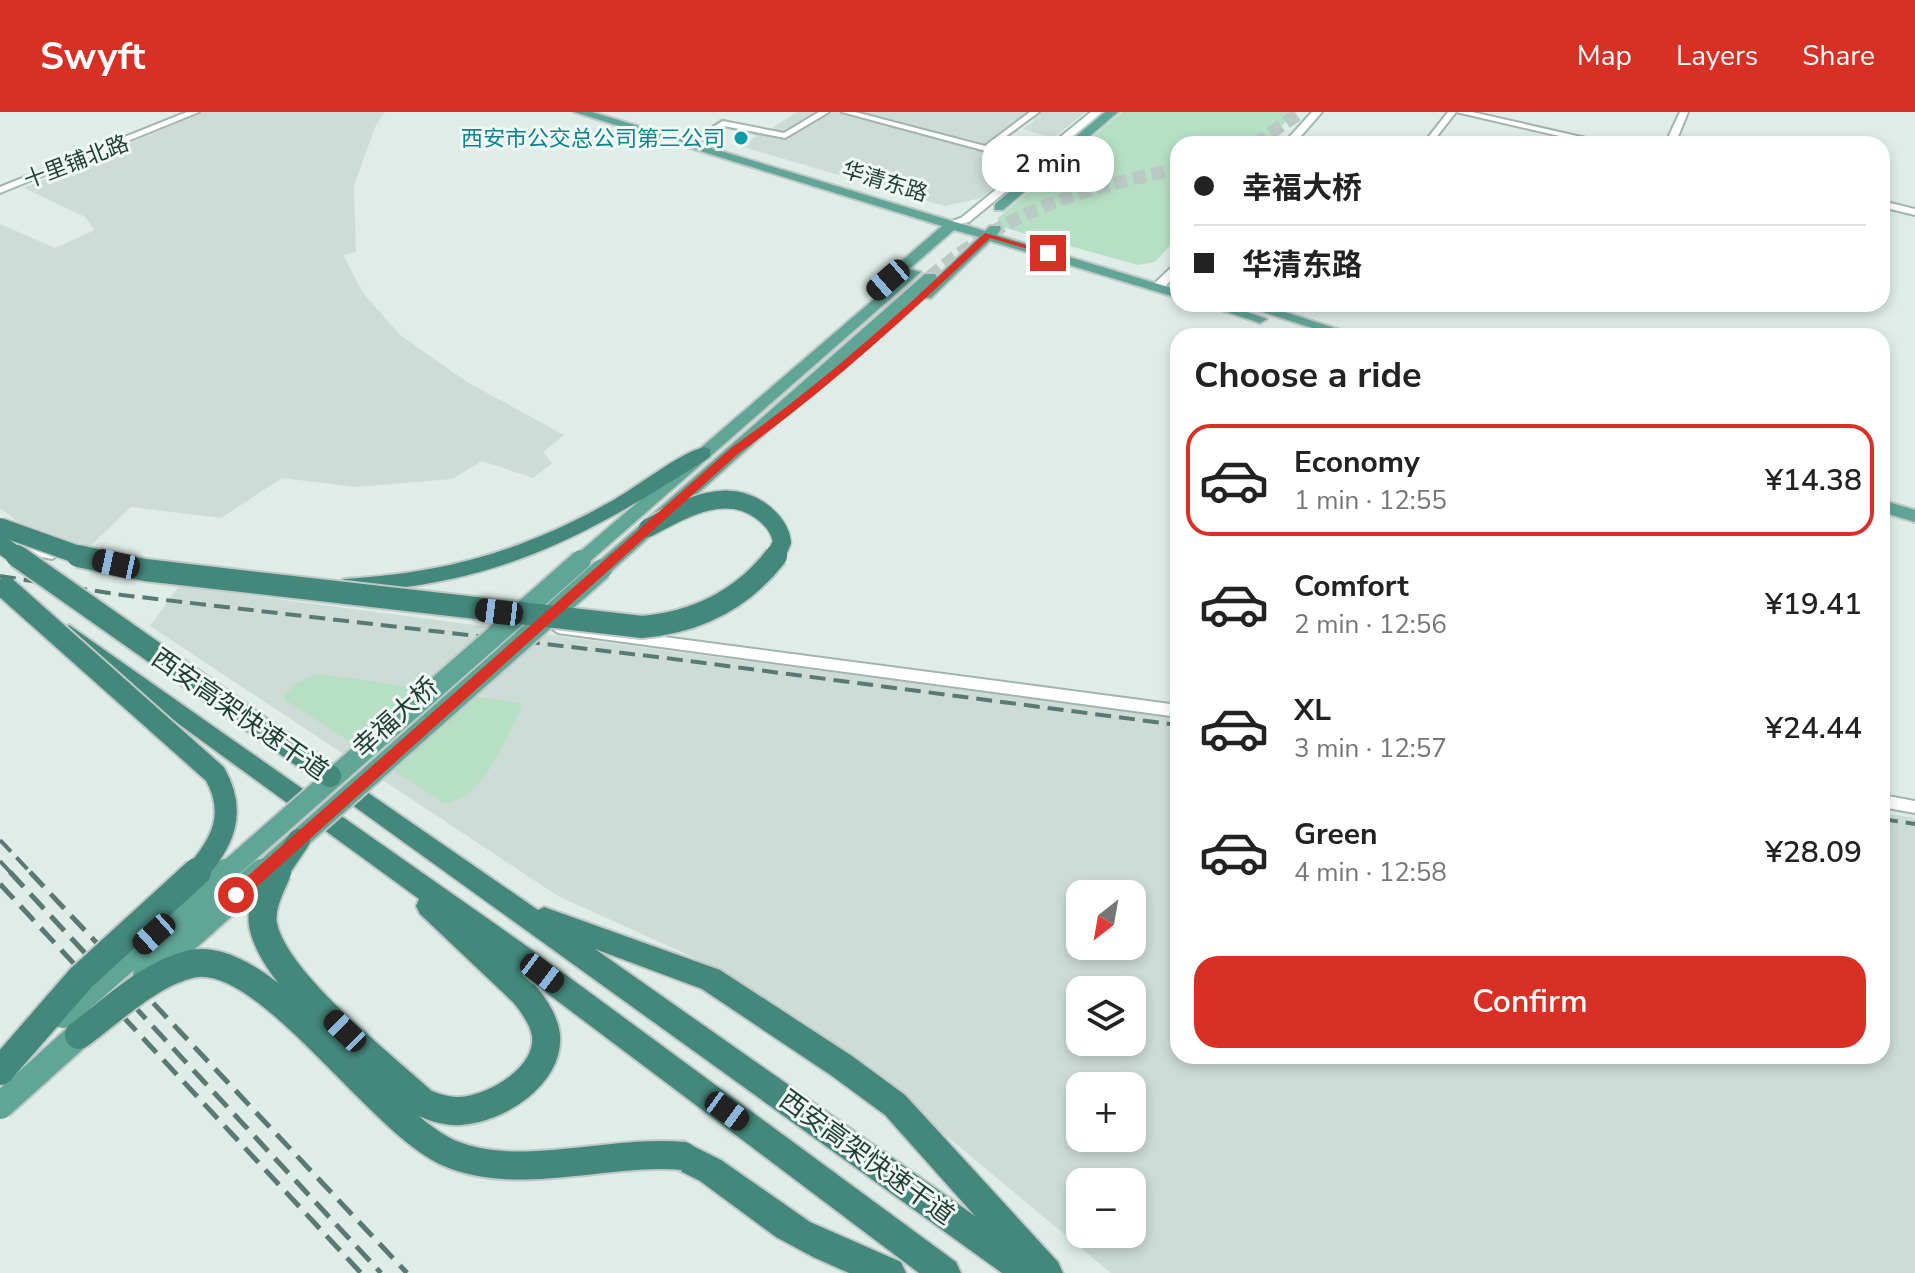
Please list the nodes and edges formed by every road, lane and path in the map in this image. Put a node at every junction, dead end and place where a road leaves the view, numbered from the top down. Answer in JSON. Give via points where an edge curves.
{"nodes":[{"id":1,"x":186,"y":112,"type":"edge"},
{"id":2,"x":195,"y":112,"type":"edge"},
{"id":3,"x":580,"y":112,"type":"edge"},
{"id":4,"x":825,"y":112,"type":"edge"},
{"id":5,"x":846,"y":112,"type":"edge"},
{"id":6,"x":1035,"y":112,"type":"edge"},
{"id":7,"x":1097,"y":112,"type":"edge"},
{"id":8,"x":1112,"y":112,"type":"edge"},
{"id":9,"x":1317,"y":112,"type":"edge"},
{"id":10,"x":1452,"y":112,"type":"edge"},
{"id":11,"x":1460,"y":112,"type":"edge"},
{"id":12,"x":1684,"y":112,"type":"edge"},
{"id":13,"x":603,"y":113,"type":"edge"},
{"id":14,"x":1295,"y":136,"type":"edge"},
{"id":15,"x":1433,"y":136,"type":"edge"},
{"id":16,"x":1570,"y":136,"type":"edge"},
{"id":17,"x":1674,"y":136,"type":"edge"},
{"id":18,"x":694,"y":141,"type":"junction"},
{"id":19,"x":0,"y":189,"type":"edge"},
{"id":20,"x":1890,"y":206,"type":"edge"},
{"id":21,"x":999,"y":207,"type":"dead end"},
{"id":22,"x":1915,"y":212,"type":"edge"},
{"id":23,"x":959,"y":222,"type":"junction"},
{"id":24,"x":991,"y":232,"type":"junction"},
{"id":25,"x":914,"y":272,"type":"tunnel mouth"},
{"id":26,"x":930,"y":277,"type":"tunnel mouth"},
{"id":27,"x":1167,"y":284,"type":"edge"},
{"id":28,"x":1236,"y":312,"type":"edge"},
{"id":29,"x":1272,"y":312,"type":"edge"},
{"id":30,"x":1290,"y":328,"type":"edge"},
{"id":31,"x":1325,"y":328,"type":"edge"},
{"id":32,"x":806,"y":358,"type":"junction"},
{"id":33,"x":735,"y":451,"type":"junction"},
{"id":34,"x":704,"y":453,"type":"junction"},
{"id":35,"x":1890,"y":499,"type":"edge"},
{"id":36,"x":1915,"y":507,"type":"edge"},
{"id":37,"x":1890,"y":508,"type":"edge"},
{"id":38,"x":1915,"y":516,"type":"edge"},
{"id":39,"x":0,"y":527,"type":"edge"},
{"id":40,"x":648,"y":528,"type":"junction"},
{"id":41,"x":0,"y":544,"type":"edge"},
{"id":42,"x":52,"y":555,"type":"dead end"},
{"id":43,"x":3,"y":586,"type":"edge"},
{"id":44,"x":286,"y":587,"type":"junction"},
{"id":45,"x":415,"y":608,"type":"dead end"},
{"id":46,"x":1170,"y":710,"type":"edge"},
{"id":47,"x":1890,"y":802,"type":"edge"},
{"id":48,"x":1915,"y":807,"type":"edge"},
{"id":49,"x":299,"y":840,"type":"junction"},
{"id":50,"x":364,"y":844,"type":"junction"},
{"id":51,"x":525,"y":912,"type":"junction"},
{"id":52,"x":79,"y":1035,"type":"junction"},
{"id":53,"x":0,"y":1071,"type":"edge"},
{"id":54,"x":0,"y":1106,"type":"edge"},
{"id":55,"x":890,"y":1273,"type":"edge"},
{"id":56,"x":945,"y":1273,"type":"edge"},
{"id":57,"x":1029,"y":1273,"type":"edge"},
{"id":58,"x":1047,"y":1273,"type":"edge"}],
"edges":[{"from":1,"to":19,"type":"street","name":"十里铺北路"},
{"from":2,"to":19,"type":"street","name":"十里铺北路"},
{"from":3,"to":23,"type":"main road","name":"华清东路"},
{"from":4,"to":18,"type":"street","via":[[785,136],[723,123]]},
{"from":5,"to":6,"type":"street","via":[[986,149]]},
{"from":7,"to":23,"type":"main road"},
{"from":8,"to":21,"type":"main road"},
{"from":9,"to":14,"type":"main road"},
{"from":10,"to":15,"type":"street"},
{"from":11,"to":16,"type":"street"},
{"from":12,"to":17,"type":"street"},
{"from":13,"to":18,"type":"main road","name":"华清东路"},
{"from":18,"to":23,"type":"main road","name":"华清东路"},
{"from":20,"to":22,"type":"street"},
{"from":23,"to":24,"type":"main road","name":"华清东路"},
{"from":23,"to":32,"type":"main road"},
{"from":24,"to":27,"type":"main road","name":"华清东路"},
{"from":24,"to":33,"type":"main road","via":[[883,334]]},
{"from":25,"to":32,"type":"main road"},
{"from":26,"to":33,"type":"main road","name":"幸福大桥"},
{"from":28,"to":30,"type":"main road"},
{"from":29,"to":31,"type":"main road"},
{"from":32,"to":34,"type":"main road","name":"幸福大桥"},
{"from":33,"to":40,"type":"main road","name":"幸福大桥","bridge":true},
{"from":34,"to":44,"type":"highway","bridge":true,"via":[[584,527],[518,558],[423,582]]},
{"from":34,"to":53,"type":"main road","name":"幸福大桥","bridge":true},
{"from":35,"to":36,"type":"main road"},
{"from":37,"to":38,"type":"main road"},
{"from":39,"to":44,"type":"highway","bridge":true,"via":[[95,560]]},
{"from":40,"to":44,"type":"highway","bridge":true,"via":[[707,500],[736,499],[765,513],[782,542],[740,594],[706,615],[668,626],[617,626]]},
{"from":40,"to":49,"type":"main road","name":"幸福大桥","bridge":true},
{"from":41,"to":42,"type":"street"},
{"from":41,"to":51,"type":"highway","name":"西安高架快速干道","bridge":true},
{"from":43,"to":50,"type":"highway","name":"西安高架快速干道","bridge":true},
{"from":43,"to":53,"type":"highway","bridge":true,"via":[[195,752],[219,779],[227,818],[219,842],[199,866],[92,968]]},
{"from":45,"to":46,"type":"street"},
{"from":47,"to":48,"type":"street"},
{"from":49,"to":50,"type":"highway","bridge":true,"via":[[276,873],[263,907],[273,956],[305,993],[424,1103],[442,1112],[471,1112],[493,1103],[521,1083],[539,1060],[546,1038],[541,1017],[526,996]]},
{"from":49,"to":52,"type":"main road","name":"幸福大桥","bridge":true},
{"from":50,"to":56,"type":"highway","name":"西安高架快速干道"},
{"from":51,"to":57,"type":"highway","name":"西安高架快速干道"},
{"from":51,"to":58,"type":"highway","via":[[711,979],[842,1066],[895,1105]]},
{"from":52,"to":54,"type":"main road","name":"幸福大桥","bridge":true},
{"from":52,"to":55,"type":"highway","bridge":true,"via":[[161,978],[195,963],[213,962],[254,982],[382,1103],[446,1152],[478,1162],[526,1166],[648,1154],[683,1156],[717,1173],[812,1241]]}]}
